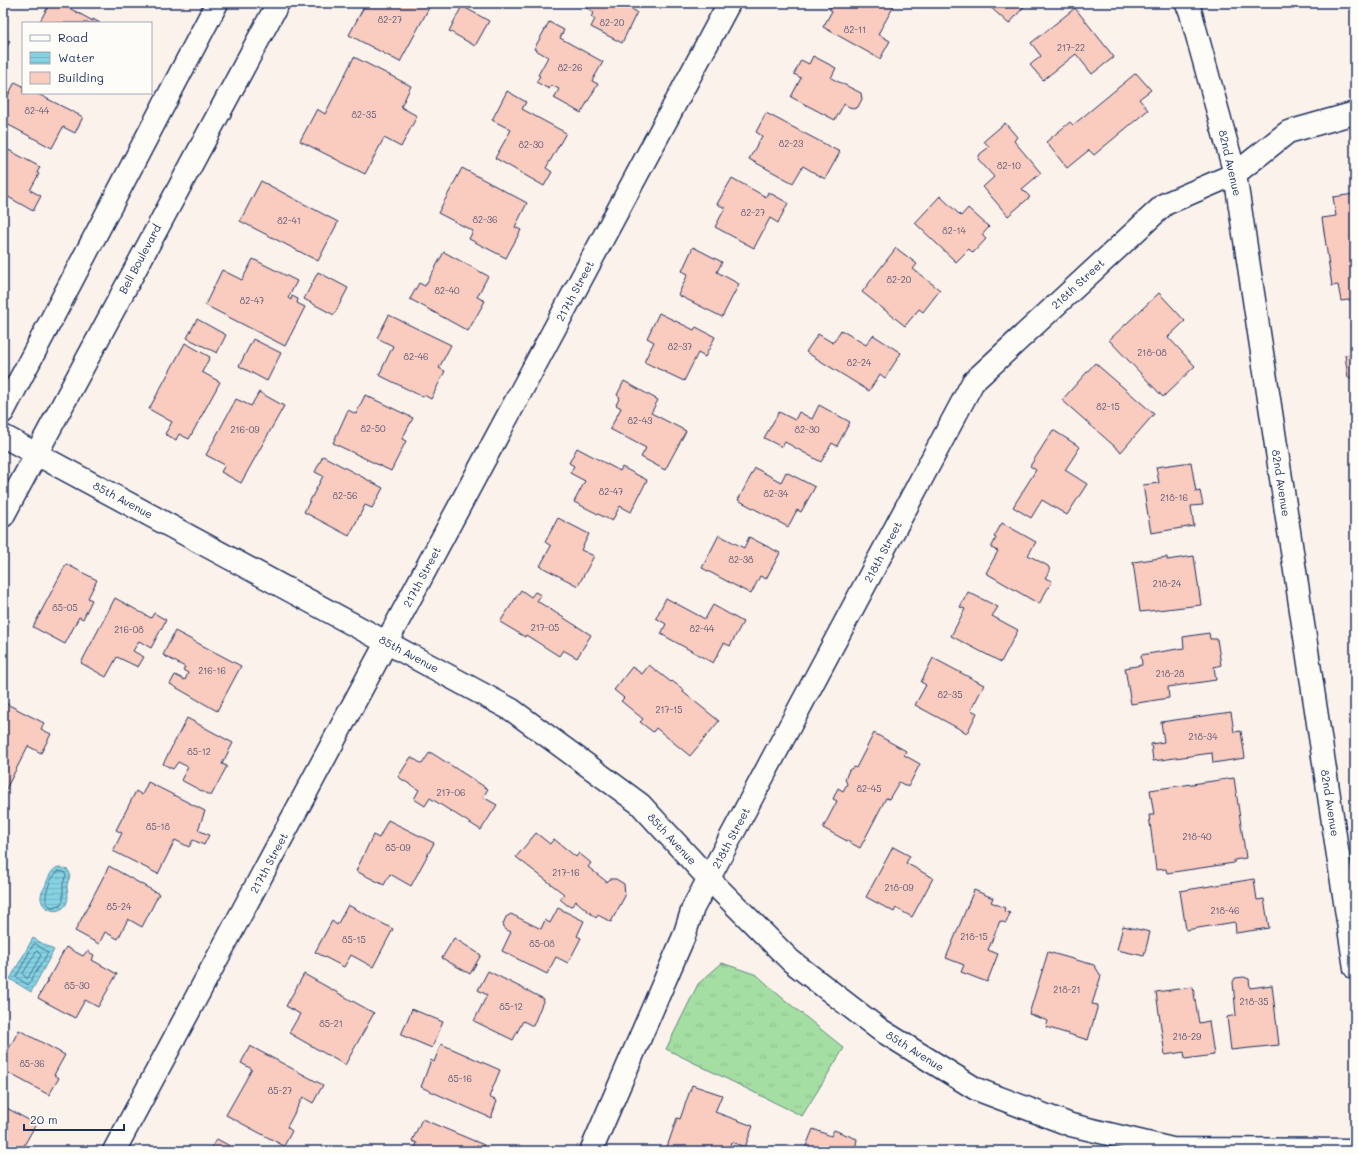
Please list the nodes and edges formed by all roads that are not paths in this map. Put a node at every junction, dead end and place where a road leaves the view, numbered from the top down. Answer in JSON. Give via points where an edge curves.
{"nodes":[{"id":1,"x":217,"y":3,"type":"edge"},
{"id":2,"x":278,"y":3,"type":"edge"},
{"id":3,"x":729,"y":3,"type":"edge"},
{"id":4,"x":1186,"y":3,"type":"edge"},
{"id":5,"x":1355,"y":113,"type":"edge"},
{"id":6,"x":1234,"y":174,"type":"junction"},
{"id":7,"x":3,"y":412,"type":"edge"},
{"id":8,"x":3,"y":436,"type":"edge"},
{"id":9,"x":36,"y":454,"type":"junction"},
{"id":10,"x":3,"y":516,"type":"edge"},
{"id":11,"x":387,"y":642,"type":"junction"},
{"id":12,"x":709,"y":879,"type":"junction"},
{"id":13,"x":1355,"y":968,"type":"edge"},
{"id":14,"x":1355,"y":1150,"type":"edge"},
{"id":15,"x":114,"y":1151,"type":"edge"},
{"id":16,"x":590,"y":1151,"type":"edge"}],
"edges":[{"from":1,"to":7,"type":"street"},
{"from":2,"to":9,"type":"street","name":"Bell Boulevard"},
{"from":3,"to":11,"type":"street","name":"217th Street"},
{"from":4,"to":6,"type":"street","name":"82nd Avenue"},
{"from":5,"to":6,"type":"street","name":"218th Street","via":[[1288,132]]},
{"from":6,"to":12,"type":"street","name":"218th Street","via":[[1165,204],[973,382]]},
{"from":6,"to":13,"type":"street","name":"82nd Avenue"},
{"from":8,"to":9,"type":"street","name":"85th Avenue"},
{"from":9,"to":10,"type":"street","name":"Bell Boulevard"},
{"from":9,"to":11,"type":"street","name":"85th Avenue"},
{"from":11,"to":12,"type":"street","name":"85th Avenue","via":[[519,715],[640,804]]},
{"from":11,"to":15,"type":"street","name":"217th Street"},
{"from":12,"to":14,"type":"street","name":"85th Avenue","via":[[791,960],[879,1028],[976,1089],[1071,1125],[1172,1150]]},
{"from":12,"to":16,"type":"street","name":"218th Street","via":[[693,908],[684,936]]}]}
